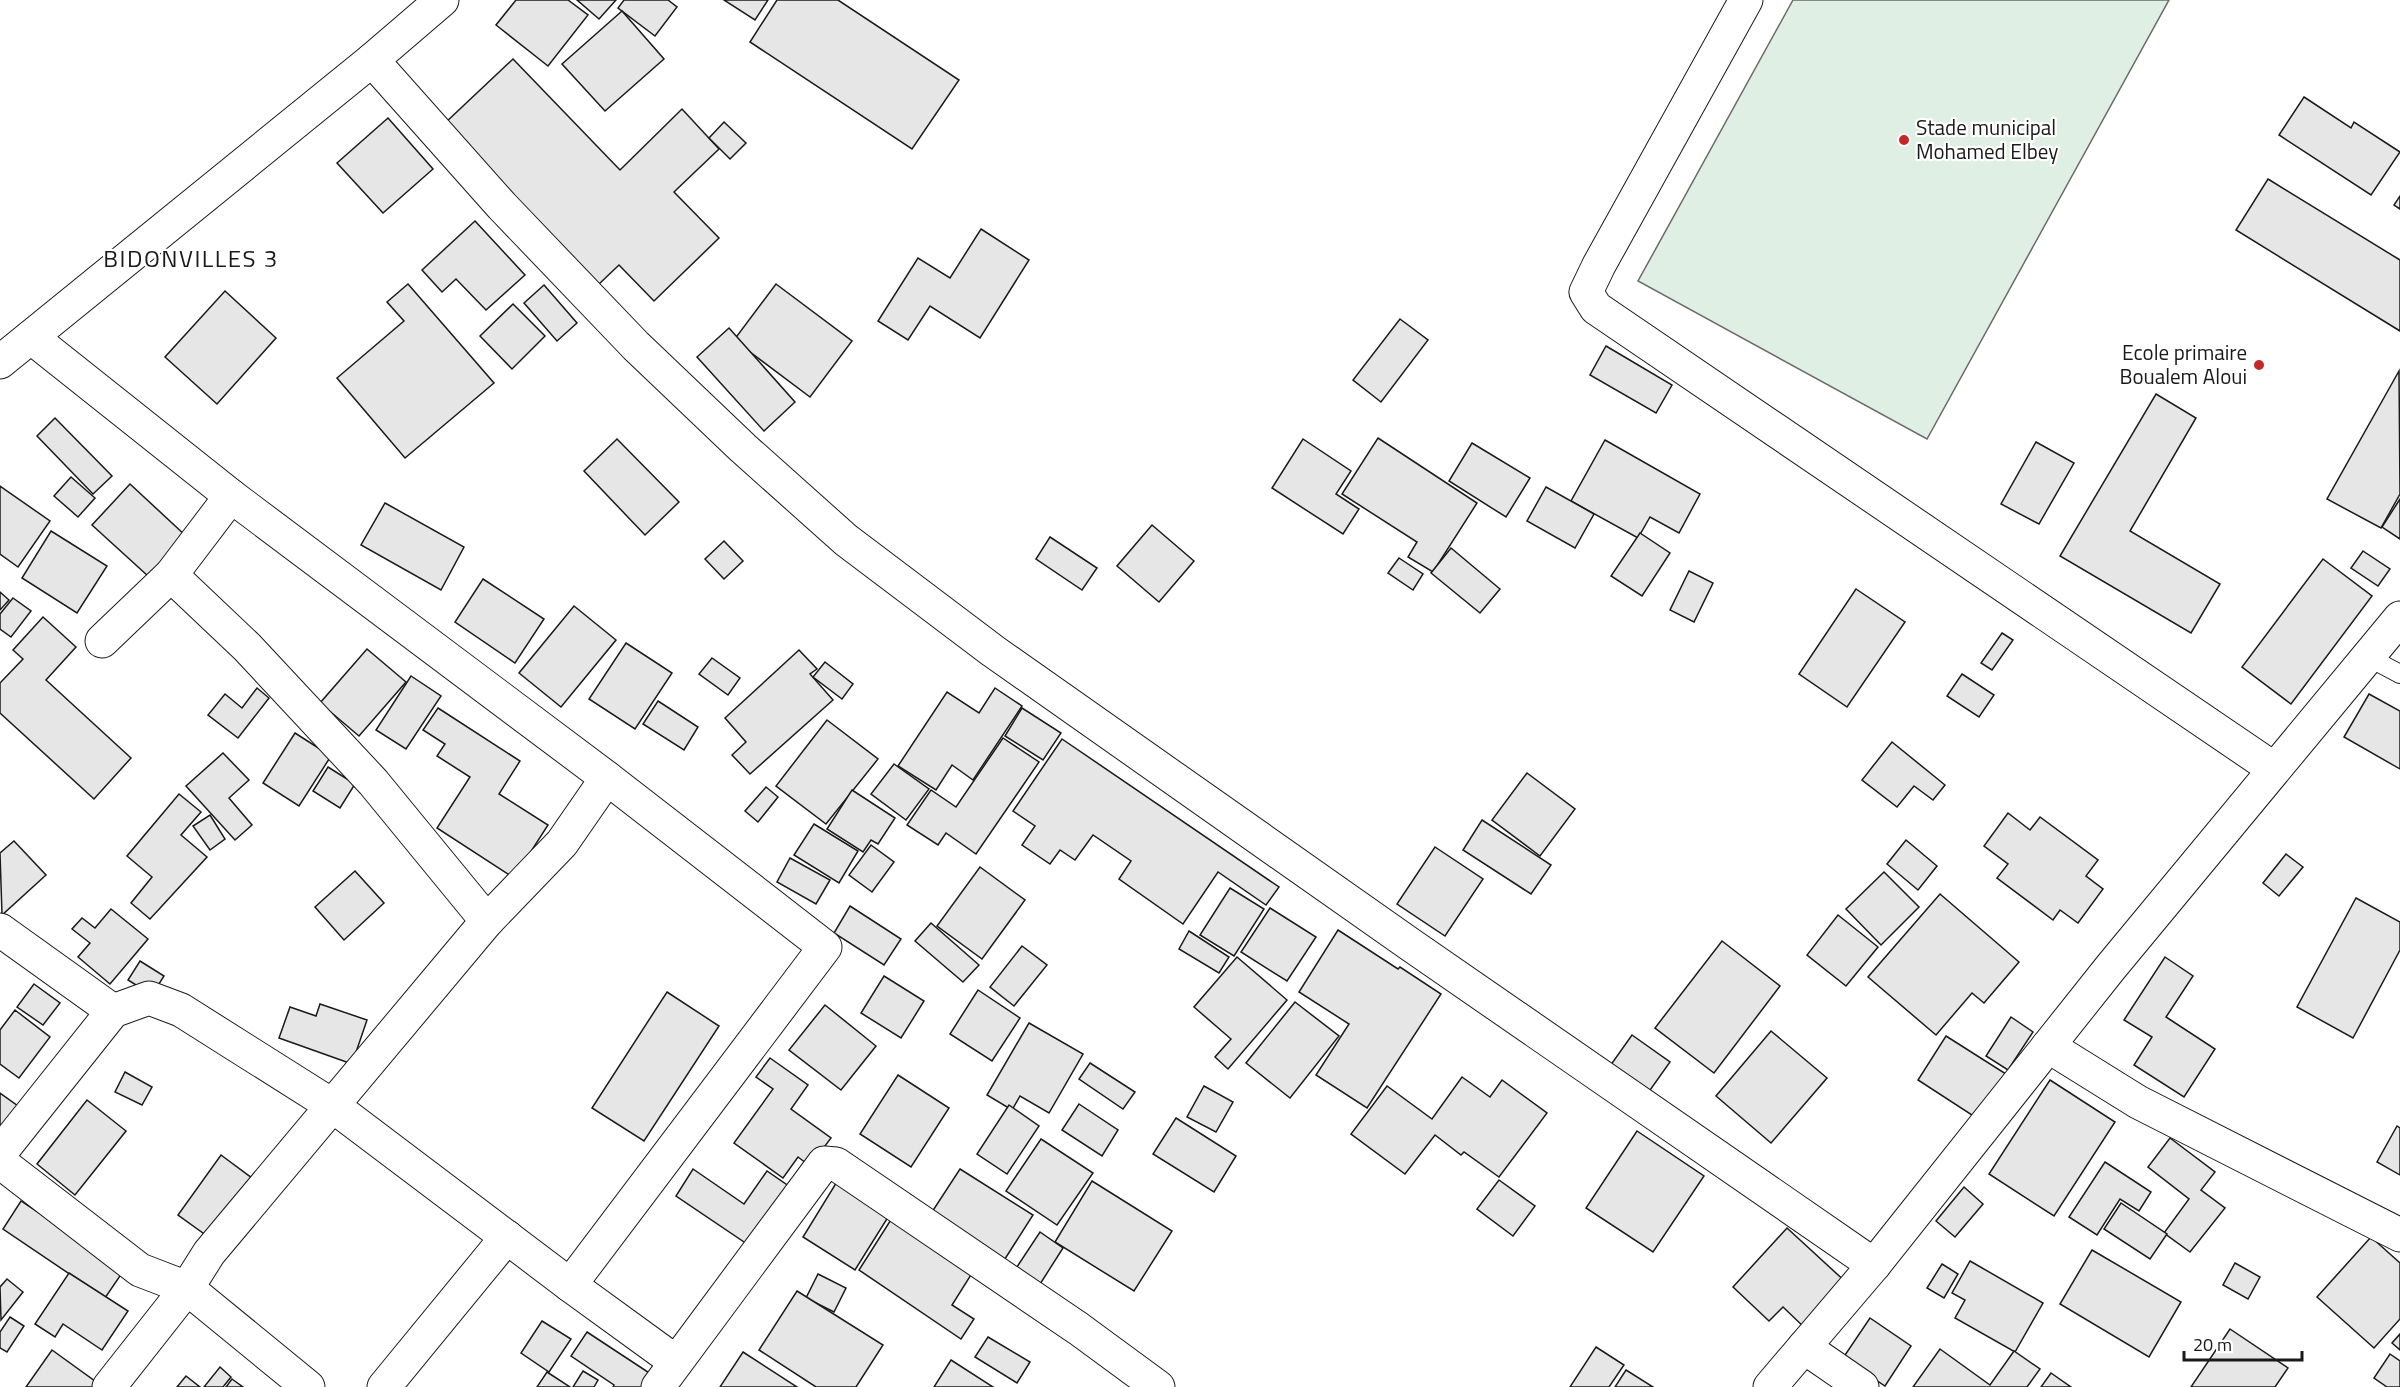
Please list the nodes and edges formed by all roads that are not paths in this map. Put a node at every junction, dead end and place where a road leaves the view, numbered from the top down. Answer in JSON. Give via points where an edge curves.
{"nodes":[{"id":1,"x":442,"y":0,"type":"edge"},
{"id":2,"x":1746,"y":0,"type":"edge"},
{"id":3,"x":372,"y":60,"type":"junction"},
{"id":4,"x":31,"y":337,"type":"junction"},
{"id":5,"x":0,"y":362,"type":"edge"},
{"id":6,"x":231,"y":496,"type":"junction"},
{"id":7,"x":171,"y":575,"type":"junction"},
{"id":8,"x":2400,"y":618,"type":"edge"},
{"id":9,"x":102,"y":641,"type":"dead end"},
{"id":10,"x":2368,"y":657,"type":"junction"},
{"id":11,"x":2400,"y":674,"type":"edge"},
{"id":12,"x":2274,"y":769,"type":"junction"},
{"id":13,"x":607,"y":778,"type":"junction"},
{"id":14,"x":488,"y":921,"type":"junction"},
{"id":15,"x":0,"y":930,"type":"edge"},
{"id":16,"x":113,"y":1011,"type":"junction"},
{"id":17,"x":2048,"y":1046,"type":"junction"},
{"id":18,"x":333,"y":1106,"type":"junction"},
{"id":19,"x":0,"y":1153,"type":"edge"},
{"id":20,"x":0,"y":1162,"type":"edge"},
{"id":21,"x":2400,"y":1236,"type":"edge"},
{"id":22,"x":507,"y":1237,"type":"junction"},
{"id":23,"x":1874,"y":1265,"type":"junction"},
{"id":24,"x":570,"y":1285,"type":"junction"},
{"id":25,"x":187,"y":1288,"type":"junction"},
{"id":26,"x":1804,"y":1347,"type":"junction"},
{"id":27,"x":667,"y":1374,"type":"edge"},
{"id":28,"x":109,"y":1387,"type":"edge"},
{"id":29,"x":308,"y":1387,"type":"edge"},
{"id":30,"x":384,"y":1387,"type":"edge"},
{"id":31,"x":1158,"y":1387,"type":"edge"},
{"id":32,"x":1770,"y":1387,"type":"edge"},
{"id":33,"x":1862,"y":1387,"type":"edge"}],
"edges":[{"from":1,"to":3,"type":"street"},
{"from":2,"to":12,"type":"street","via":[[1586,291],[1596,308]]},
{"from":3,"to":4,"type":"street"},
{"from":3,"to":23,"type":"street","via":[[502,206],[636,346],[846,540],[1013,665]]},
{"from":4,"to":5,"type":"street"},
{"from":4,"to":6,"type":"street"},
{"from":6,"to":7,"type":"street"},
{"from":6,"to":13,"type":"street"},
{"from":7,"to":9,"type":"street"},
{"from":7,"to":14,"type":"street","via":[[247,647],[372,782]]},
{"from":8,"to":10,"type":"street"},
{"from":10,"to":11,"type":"lane"},
{"from":10,"to":12,"type":"street"},
{"from":12,"to":17,"type":"street"},
{"from":13,"to":14,"type":"street","via":[[562,843]]},
{"from":13,"to":24,"type":"street","via":[[825,947]]},
{"from":14,"to":18,"type":"street"},
{"from":15,"to":16,"type":"street"},
{"from":16,"to":18,"type":"street","via":[[149,998],[181,1010]]},
{"from":16,"to":19,"type":"street"},
{"from":17,"to":21,"type":"street","via":[[2138,1102]]},
{"from":17,"to":23,"type":"street"},
{"from":18,"to":22,"type":"street"},
{"from":18,"to":25,"type":"street","via":[[209,1253]]},
{"from":20,"to":25,"type":"street","via":[[140,1270]]},
{"from":22,"to":24,"type":"street"},
{"from":22,"to":30,"type":"street"},
{"from":23,"to":26,"type":"street"},
{"from":24,"to":27,"type":"street"},
{"from":25,"to":28,"type":"street"},
{"from":25,"to":29,"type":"street"},
{"from":26,"to":32,"type":"street"},
{"from":26,"to":33,"type":"street"},
{"from":27,"to":31,"type":"street","via":[[824,1163],[836,1164]]}]}
